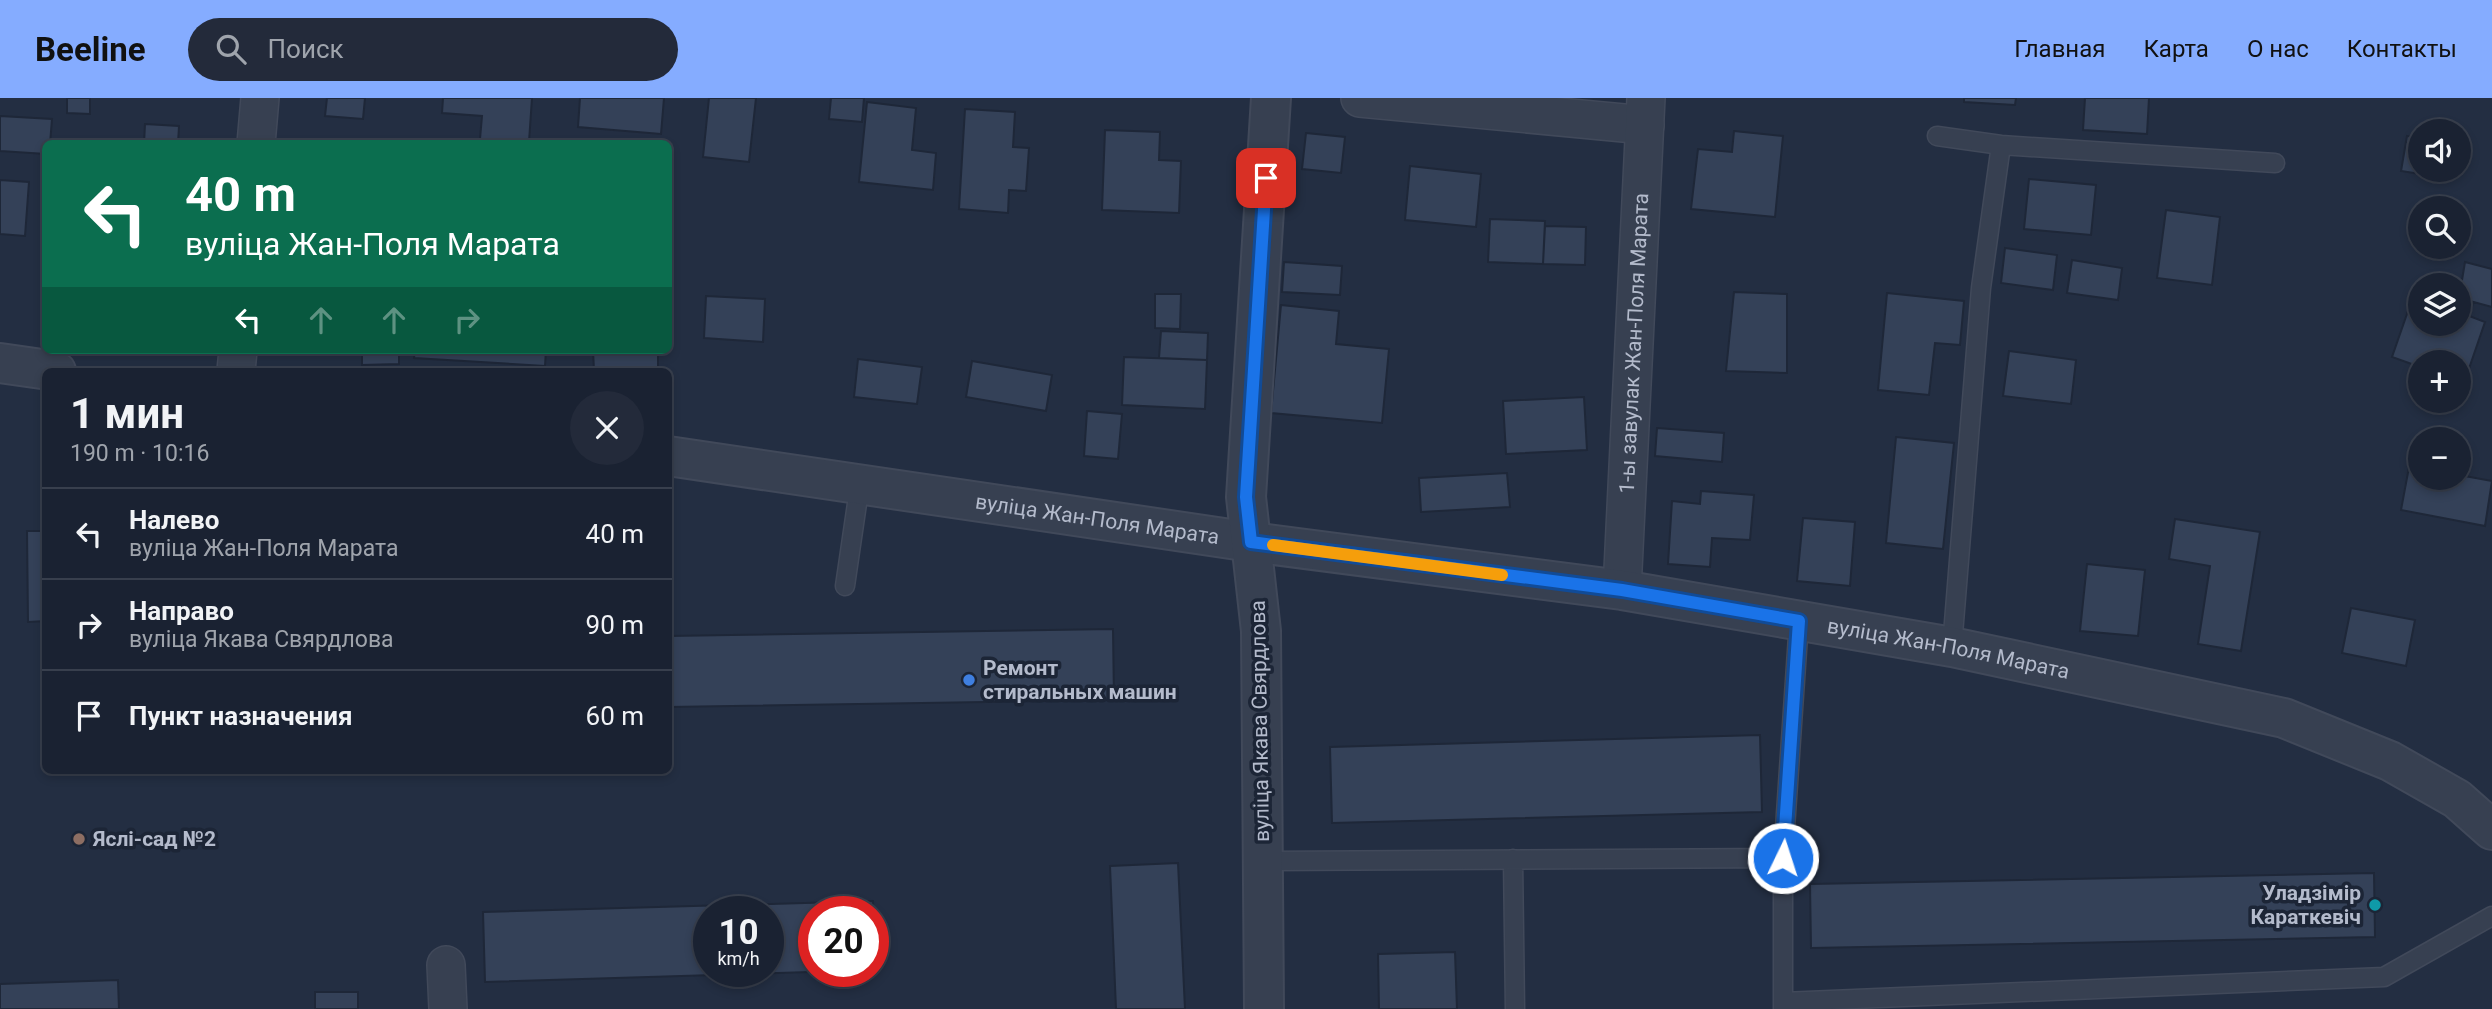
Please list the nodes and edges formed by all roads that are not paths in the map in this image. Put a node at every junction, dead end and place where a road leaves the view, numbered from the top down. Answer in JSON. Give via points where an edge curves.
{"nodes":[{"id":1,"x":260,"y":98,"type":"edge"},
{"id":2,"x":1271,"y":98,"type":"edge"},
{"id":3,"x":1360,"y":98,"type":"edge"},
{"id":4,"x":1646,"y":112,"type":"edge"},
{"id":5,"x":1937,"y":136,"type":"dead end"},
{"id":6,"x":256,"y":140,"type":"edge"},
{"id":7,"x":2001,"y":145,"type":"junction"},
{"id":8,"x":2275,"y":163,"type":"dead end"},
{"id":9,"x":0,"y":363,"type":"edge"},
{"id":10,"x":42,"y":369,"type":"edge"},
{"id":11,"x":672,"y":457,"type":"edge"},
{"id":12,"x":860,"y":483,"type":"junction"},
{"id":13,"x":1251,"y":542,"type":"junction"},
{"id":14,"x":845,"y":586,"type":"dead end"},
{"id":15,"x":1622,"y":590,"type":"junction"},
{"id":16,"x":1799,"y":621,"type":"junction"},
{"id":17,"x":1952,"y":647,"type":"junction"},
{"id":18,"x":2492,"y":830,"type":"edge"},
{"id":19,"x":1783,"y":858,"type":"junction"},
{"id":20,"x":1513,"y":859,"type":"junction"},
{"id":21,"x":1263,"y":861,"type":"junction"},
{"id":22,"x":2492,"y":916,"type":"edge"},
{"id":23,"x":446,"y":965,"type":"dead end"},
{"id":24,"x":1783,"y":1006,"type":"edge"},
{"id":25,"x":447,"y":1009,"type":"edge"},
{"id":26,"x":1264,"y":1009,"type":"edge"},
{"id":27,"x":1515,"y":1009,"type":"edge"}],
"edges":[{"from":1,"to":6,"type":"street"},
{"from":2,"to":13,"type":"street","name":"вуліца Якава Свярдлова","via":[[1246,497]]},
{"from":3,"to":4,"type":"street"},
{"from":4,"to":15,"type":"street","name":"1-ы завулак Жан-Поля Марата"},
{"from":5,"to":7,"type":"lane"},
{"from":7,"to":8,"type":"lane"},
{"from":7,"to":17,"type":"lane","via":[[1981,288]]},
{"from":9,"to":10,"type":"street"},
{"from":11,"to":12,"type":"street","name":"вуліца Жан-Поля Марата"},
{"from":12,"to":13,"type":"street","name":"вуліца Жан-Поля Марата"},
{"from":12,"to":14,"type":"lane"},
{"from":13,"to":15,"type":"street","name":"вуліца Жан-Поля Марата"},
{"from":13,"to":21,"type":"street","name":"вуліца Якава Свярдлова","via":[[1261,631]]},
{"from":15,"to":16,"type":"street","name":"вуліца Жан-Поля Марата"},
{"from":16,"to":17,"type":"street","name":"вуліца Жан-Поля Марата"},
{"from":16,"to":19,"type":"lane"},
{"from":17,"to":18,"type":"street","name":"вуліца Жан-Поля Марата","via":[[2284,718],[2390,761],[2457,799]]},
{"from":19,"to":20,"type":"lane"},
{"from":19,"to":24,"type":"lane"},
{"from":20,"to":21,"type":"lane"},
{"from":20,"to":27,"type":"lane"},
{"from":21,"to":26,"type":"street","name":"вуліца Якава Свярдлова"},
{"from":22,"to":24,"type":"lane","via":[[2384,977]]},
{"from":23,"to":25,"type":"street"}]}
